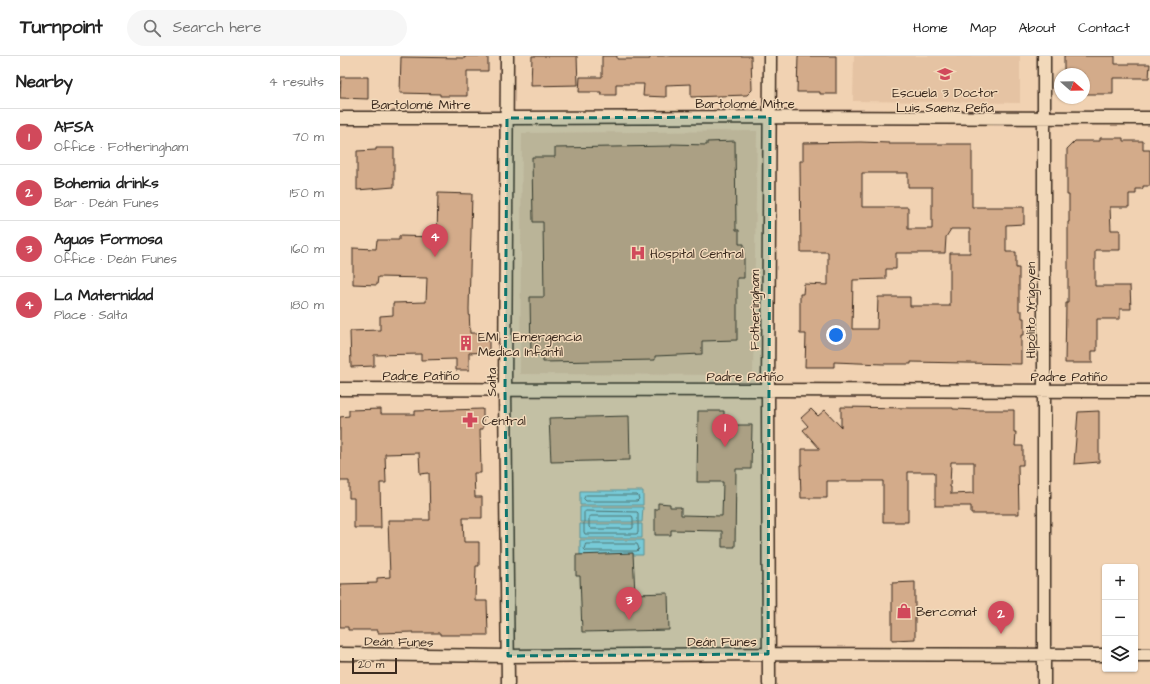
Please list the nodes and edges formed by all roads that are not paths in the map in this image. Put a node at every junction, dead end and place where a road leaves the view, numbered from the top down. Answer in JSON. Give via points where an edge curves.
{"nodes":[{"id":1,"x":507,"y":56,"type":"edge"},
{"id":2,"x":770,"y":56,"type":"edge"},
{"id":3,"x":1044,"y":56,"type":"edge"},
{"id":4,"x":770,"y":117,"type":"junction"},
{"id":5,"x":340,"y":118,"type":"edge"},
{"id":6,"x":507,"y":118,"type":"junction"},
{"id":7,"x":1044,"y":118,"type":"junction"},
{"id":8,"x":1150,"y":118,"type":"edge"},
{"id":9,"x":340,"y":389,"type":"edge"},
{"id":10,"x":505,"y":389,"type":"junction"},
{"id":11,"x":768,"y":390,"type":"junction"},
{"id":12,"x":1044,"y":390,"type":"junction"},
{"id":13,"x":1150,"y":391,"type":"edge"},
{"id":14,"x":340,"y":654,"type":"edge"},
{"id":15,"x":768,"y":654,"type":"junction"},
{"id":16,"x":1044,"y":655,"type":"junction"},
{"id":17,"x":1102,"y":655,"type":"edge"},
{"id":18,"x":1138,"y":655,"type":"edge"},
{"id":19,"x":1150,"y":655,"type":"edge"},
{"id":20,"x":508,"y":656,"type":"junction"},
{"id":21,"x":508,"y":684,"type":"edge"},
{"id":22,"x":769,"y":684,"type":"edge"},
{"id":23,"x":1044,"y":684,"type":"edge"}],
"edges":[{"from":1,"to":6,"type":"street","name":"Salta"},
{"from":2,"to":4,"type":"street","name":"Fotheringham"},
{"from":3,"to":7,"type":"street","name":"Hipólito Yrigoyen"},
{"from":4,"to":6,"type":"street","name":"Bartolomé Mitre"},
{"from":4,"to":7,"type":"street","name":"Bartolomé Mitre"},
{"from":4,"to":11,"type":"street","name":"Fotheringham"},
{"from":5,"to":6,"type":"street","name":"Bartolomé Mitre"},
{"from":6,"to":10,"type":"street","name":"Salta"},
{"from":7,"to":8,"type":"street","name":"Bartolomé Mitre"},
{"from":7,"to":12,"type":"street","name":"Hipólito Yrigoyen"},
{"from":9,"to":10,"type":"street","name":"Padre Patiño"},
{"from":10,"to":11,"type":"street","name":"Padre Patiño"},
{"from":10,"to":20,"type":"street","name":"Salta"},
{"from":11,"to":12,"type":"street","name":"Padre Patiño"},
{"from":11,"to":15,"type":"street","name":"Fotheringham"},
{"from":12,"to":13,"type":"street","name":"Padre Patiño"},
{"from":12,"to":16,"type":"street","name":"Hipólito Yrigoyen"},
{"from":14,"to":20,"type":"street","name":"Deán Funes"},
{"from":15,"to":16,"type":"street","name":"Deán Funes"},
{"from":15,"to":20,"type":"street","name":"Deán Funes"},
{"from":15,"to":22,"type":"street","name":"Fotheringham"},
{"from":16,"to":17,"type":"street","name":"Deán Funes"},
{"from":16,"to":23,"type":"street","name":"Hipólito Yrigoyen"},
{"from":18,"to":19,"type":"street"},
{"from":20,"to":21,"type":"street","name":"Salta"}]}
